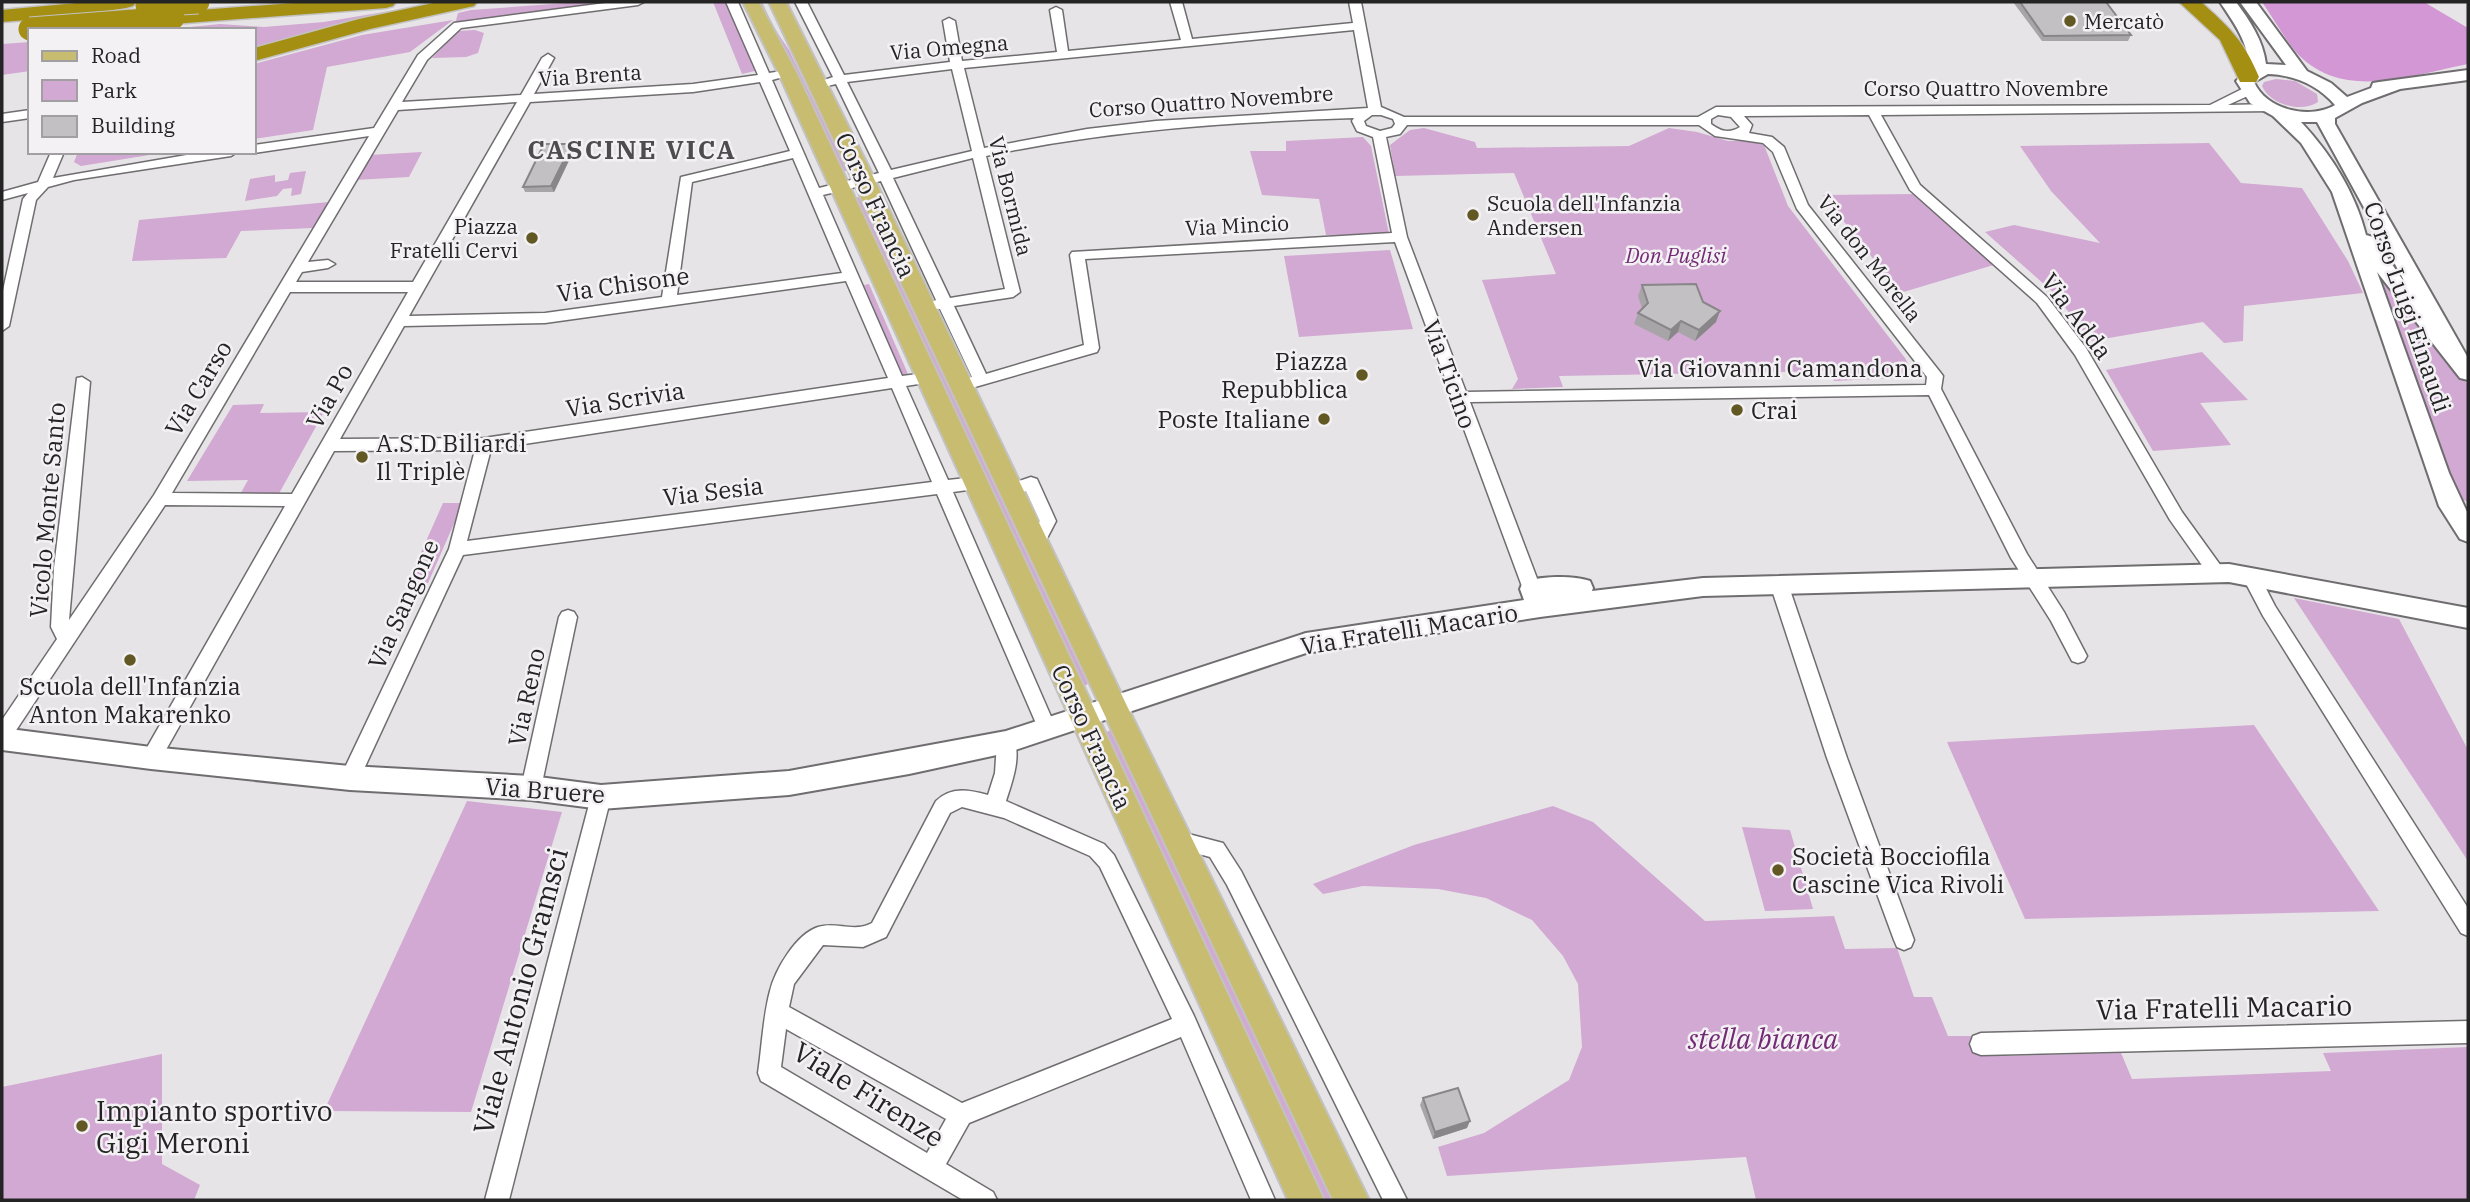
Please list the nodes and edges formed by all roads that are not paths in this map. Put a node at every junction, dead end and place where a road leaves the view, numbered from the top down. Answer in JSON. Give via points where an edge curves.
{"nodes":[{"id":1,"x":126,"y":2,"type":"edge"},
{"id":2,"x":133,"y":2,"type":"edge"},
{"id":3,"x":159,"y":2,"type":"edge"},
{"id":4,"x":386,"y":2,"type":"edge"},
{"id":5,"x":467,"y":2,"type":"edge"},
{"id":6,"x":638,"y":2,"type":"edge"},
{"id":7,"x":732,"y":2,"type":"edge"},
{"id":8,"x":751,"y":2,"type":"edge"},
{"id":9,"x":776,"y":2,"type":"edge"},
{"id":10,"x":802,"y":2,"type":"edge"},
{"id":11,"x":1176,"y":2,"type":"edge"},
{"id":12,"x":1355,"y":2,"type":"edge"},
{"id":13,"x":2189,"y":2,"type":"edge"},
{"id":14,"x":2228,"y":2,"type":"edge"},
{"id":15,"x":2248,"y":2,"type":"edge"},
{"id":16,"x":205,"y":8,"type":"edge"},
{"id":17,"x":1056,"y":10,"type":"dead end"},
{"id":18,"x":67,"y":11,"type":"junction"},
{"id":19,"x":2,"y":16,"type":"edge"},
{"id":20,"x":949,"y":21,"type":"dead end"},
{"id":21,"x":1359,"y":26,"type":"junction"},
{"id":22,"x":38,"y":28,"type":"edge"},
{"id":23,"x":118,"y":28,"type":"edge"},
{"id":24,"x":146,"y":28,"type":"edge"},
{"id":25,"x":28,"y":29,"type":"edge"},
{"id":26,"x":2,"y":31,"type":"edge"},
{"id":27,"x":816,"y":31,"type":"junction"},
{"id":28,"x":794,"y":36,"type":"junction"},
{"id":29,"x":1187,"y":42,"type":"junction"},
{"id":30,"x":256,"y":54,"type":"edge"},
{"id":31,"x":1063,"y":55,"type":"junction"},
{"id":32,"x":548,"y":58,"type":"dead end"},
{"id":33,"x":957,"y":66,"type":"junction"},
{"id":34,"x":2300,"y":74,"type":"junction"},
{"id":35,"x":2468,"y":75,"type":"edge"},
{"id":36,"x":776,"y":77,"type":"junction"},
{"id":37,"x":2251,"y":80,"type":"junction"},
{"id":38,"x":829,"y":82,"type":"junction"},
{"id":39,"x":2320,"y":82,"type":"junction"},
{"id":40,"x":2393,"y":87,"type":"junction"},
{"id":41,"x":526,"y":99,"type":"junction"},
{"id":42,"x":2344,"y":105,"type":"junction"},
{"id":43,"x":394,"y":106,"type":"junction"},
{"id":44,"x":2274,"y":109,"type":"junction"},
{"id":45,"x":2201,"y":110,"type":"junction"},
{"id":46,"x":1771,"y":111,"type":"junction"},
{"id":47,"x":1872,"y":111,"type":"junction"},
{"id":48,"x":1370,"y":112,"type":"junction"},
{"id":49,"x":1729,"y":112,"type":"junction"},
{"id":50,"x":28,"y":114,"type":"edge"},
{"id":51,"x":2326,"y":116,"type":"junction"},
{"id":52,"x":2,"y":118,"type":"edge"},
{"id":53,"x":1744,"y":120,"type":"junction"},
{"id":54,"x":1400,"y":121,"type":"junction"},
{"id":55,"x":1703,"y":121,"type":"junction"},
{"id":56,"x":377,"y":131,"type":"junction"},
{"id":57,"x":1737,"y":134,"type":"junction"},
{"id":58,"x":1379,"y":135,"type":"junction"},
{"id":59,"x":256,"y":149,"type":"edge"},
{"id":60,"x":799,"y":153,"type":"junction"},
{"id":61,"x":979,"y":153,"type":"junction"},
{"id":62,"x":57,"y":154,"type":"edge"},
{"id":63,"x":218,"y":154,"type":"edge"},
{"id":64,"x":875,"y":178,"type":"junction"},
{"id":65,"x":43,"y":185,"type":"junction"},
{"id":66,"x":828,"y":190,"type":"junction"},
{"id":67,"x":2,"y":196,"type":"edge"},
{"id":68,"x":2355,"y":225,"type":"junction"},
{"id":69,"x":1399,"y":237,"type":"junction"},
{"id":70,"x":328,"y":264,"type":"dead end"},
{"id":71,"x":298,"y":268,"type":"junction"},
{"id":72,"x":862,"y":276,"type":"junction"},
{"id":73,"x":287,"y":287,"type":"junction"},
{"id":74,"x":419,"y":287,"type":"junction"},
{"id":75,"x":669,"y":300,"type":"junction"},
{"id":76,"x":3,"y":305,"type":"edge"},
{"id":77,"x":933,"y":305,"type":"junction"},
{"id":78,"x":399,"y":321,"type":"junction"},
{"id":79,"x":2,"y":326,"type":"edge"},
{"id":80,"x":2463,"y":365,"type":"edge"},
{"id":81,"x":926,"y":377,"type":"junction"},
{"id":82,"x":898,"y":381,"type":"junction"},
{"id":83,"x":82,"y":382,"type":"dead end"},
{"id":84,"x":971,"y":383,"type":"junction"},
{"id":85,"x":1933,"y":390,"type":"junction"},
{"id":86,"x":1458,"y":397,"type":"junction"},
{"id":87,"x":484,"y":444,"type":"junction"},
{"id":88,"x":329,"y":445,"type":"junction"},
{"id":89,"x":975,"y":483,"type":"junction"},
{"id":90,"x":942,"y":486,"type":"junction"},
{"id":91,"x":160,"y":499,"type":"junction"},
{"id":92,"x":298,"y":500,"type":"junction"},
{"id":93,"x":2468,"y":533,"type":"edge"},
{"id":94,"x":457,"y":549,"type":"junction"},
{"id":95,"x":2217,"y":573,"type":"junction"},
{"id":96,"x":2251,"y":576,"type":"junction"},
{"id":97,"x":2032,"y":578,"type":"junction"},
{"id":98,"x":1779,"y":584,"type":"junction"},
{"id":99,"x":1536,"y":598,"type":"junction"},
{"id":100,"x":568,"y":617,"type":"dead end"},
{"id":101,"x":2468,"y":618,"type":"edge"},
{"id":102,"x":69,"y":635,"type":"junction"},
{"id":103,"x":2078,"y":656,"type":"dead end"},
{"id":104,"x":1113,"y":706,"type":"junction"},
{"id":105,"x":1082,"y":716,"type":"junction"},
{"id":106,"x":1047,"y":728,"type":"junction"},
{"id":107,"x":2,"y":737,"type":"edge"},
{"id":108,"x":1006,"y":742,"type":"junction"},
{"id":109,"x":151,"y":758,"type":"junction"},
{"id":110,"x":350,"y":778,"type":"junction"},
{"id":111,"x":531,"y":788,"type":"junction"},
{"id":112,"x":601,"y":797,"type":"junction"},
{"id":113,"x":995,"y":807,"type":"junction"},
{"id":114,"x":1177,"y":841,"type":"junction"},
{"id":115,"x":2468,"y":926,"type":"edge"},
{"id":116,"x":1904,"y":940,"type":"dead end"},
{"id":117,"x":778,"y":1012,"type":"junction"},
{"id":118,"x":1185,"y":1024,"type":"junction"},
{"id":119,"x":2468,"y":1032,"type":"edge"},
{"id":120,"x":1981,"y":1044,"type":"dead end"},
{"id":121,"x":961,"y":1115,"type":"junction"},
{"id":122,"x":931,"y":1168,"type":"junction"},
{"id":123,"x":497,"y":1200,"type":"edge"},
{"id":124,"x":985,"y":1200,"type":"edge"},
{"id":125,"x":1263,"y":1200,"type":"edge"},
{"id":126,"x":1306,"y":1200,"type":"edge"},
{"id":127,"x":1350,"y":1200,"type":"edge"},
{"id":128,"x":1395,"y":1200,"type":"edge"}],
"edges":[{"from":1,"to":18,"type":"highway"},
{"from":2,"to":23,"type":"street"},
{"from":3,"to":24,"type":"highway"},
{"from":4,"to":16,"type":"highway"},
{"from":5,"to":30,"type":"highway","via":[[366,23]]},
{"from":6,"to":43,"type":"street","name":"Via Carso","via":[[458,25],[422,58]]},
{"from":7,"to":36,"type":"street","name":"Corso Francia"},
{"from":8,"to":36,"type":"main road","name":"Corso Francia"},
{"from":9,"to":28,"type":"main road","name":"Corso Francia"},
{"from":10,"to":27,"type":"street","name":"Corso Francia"},
{"from":11,"to":29,"type":"street"},
{"from":12,"to":21,"type":"street"},
{"from":13,"to":37,"type":"highway","via":[[2227,36]]},
{"from":14,"to":37,"type":"main road","via":[[2248,33],[2258,60]]},
{"from":15,"to":34,"type":"main road"},
{"from":16,"to":18,"type":"highway","bridge":true},
{"from":16,"to":22,"type":"highway","bridge":true},
{"from":17,"to":31,"type":"street"},
{"from":18,"to":19,"type":"highway"},
{"from":20,"to":33,"type":"street","name":"Via Bormida"},
{"from":21,"to":29,"type":"street","name":"Via Omegna"},
{"from":21,"to":48,"type":"street"},
{"from":25,"to":26,"type":"highway"},
{"from":27,"to":28,"type":"street"},
{"from":27,"to":38,"type":"street","name":"Corso Francia"},
{"from":28,"to":38,"type":"main road","name":"Corso Francia"},
{"from":29,"to":31,"type":"street","name":"Via Omegna"},
{"from":31,"to":33,"type":"street","name":"Via Omegna"},
{"from":32,"to":41,"type":"street","name":"Via Po"},
{"from":33,"to":38,"type":"street","name":"Via Omegna"},
{"from":33,"to":61,"type":"street","name":"Via Bormida"},
{"from":34,"to":37,"type":"main road","via":[[2283,70]]},
{"from":34,"to":39,"type":"main road"},
{"from":35,"to":40,"type":"main road"},
{"from":36,"to":41,"type":"street","name":"Via Brenta","via":[[692,88]]},
{"from":36,"to":60,"type":"street","name":"Corso Francia"},
{"from":36,"to":66,"type":"main road","name":"Corso Francia"},
{"from":37,"to":44,"type":"main road","name":"Corso Luigi Einaudi"},
{"from":37,"to":45,"type":"street","name":"Corso Quattro Novembre"},
{"from":38,"to":64,"type":"main road","name":"Corso Francia"},
{"from":39,"to":40,"type":"main road"},
{"from":39,"to":42,"type":"main road"},
{"from":40,"to":42,"type":"main road"},
{"from":41,"to":43,"type":"street","name":"Via Brenta"},
{"from":41,"to":74,"type":"street","name":"Via Po"},
{"from":42,"to":51,"type":"main road"},
{"from":43,"to":56,"type":"street","name":"Via Carso"},
{"from":44,"to":45,"type":"street","name":"Corso Quattro Novembre"},
{"from":44,"to":51,"type":"main road","via":[[2304,117]]},
{"from":44,"to":68,"type":"main road","name":"Corso Luigi Einaudi","via":[[2311,140]]},
{"from":45,"to":47,"type":"street","name":"Corso Quattro Novembre"},
{"from":46,"to":47,"type":"street","name":"Corso Quattro Novembre"},
{"from":46,"to":49,"type":"street","name":"Corso Quattro Novembre"},
{"from":46,"to":53,"type":"street","name":"Corso Quattro Novembre"},
{"from":47,"to":95,"type":"street","name":"Via Adda","via":[[1915,187],[2042,300],[2081,352],[2176,516]]},
{"from":48,"to":54,"type":"street","via":[[1394,114]]},
{"from":48,"to":58,"type":"street","via":[[1358,121],[1361,128]]},
{"from":48,"to":61,"type":"street","name":"Corso Quattro Novembre","via":[[1158,124]]},
{"from":49,"to":53,"type":"street"},
{"from":49,"to":55,"type":"street","name":"Corso Quattro Novembre","via":[[1711,113]]},
{"from":50,"to":52,"type":"street"},
{"from":51,"to":80,"type":"main road","name":"Corso Luigi Einaudi","via":[[2326,124]]},
{"from":53,"to":57,"type":"street","via":[[1746,129]]},
{"from":54,"to":55,"type":"street"},
{"from":54,"to":58,"type":"street","via":[[1396,131]]},
{"from":55,"to":57,"type":"street","name":"Via don Morella","via":[[1719,134]]},
{"from":56,"to":59,"type":"street"},
{"from":56,"to":71,"type":"street","name":"Via Carso"},
{"from":57,"to":85,"type":"street","name":"Via don Morella","via":[[1767,140],[1779,150],[1802,206],[1935,376]]},
{"from":58,"to":69,"type":"street","name":"Via Ticino"},
{"from":60,"to":66,"type":"street","name":"Corso Francia"},
{"from":60,"to":75,"type":"street","via":[[686,180]]},
{"from":61,"to":64,"type":"street","name":"Corso Quattro Novembre"},
{"from":61,"to":77,"type":"street","name":"Via Bormida","via":[[1013,292]]},
{"from":62,"to":65,"type":"street"},
{"from":63,"to":65,"type":"street","via":[[73,176]]},
{"from":64,"to":66,"type":"street","name":"Corso Quattro Novembre"},
{"from":64,"to":77,"type":"main road","name":"Corso Francia"},
{"from":65,"to":67,"type":"street"},
{"from":65,"to":76,"type":"street","via":[[30,199]]},
{"from":66,"to":72,"type":"main road","name":"Corso Francia"},
{"from":68,"to":80,"type":"main road","via":[[2402,293]]},
{"from":68,"to":93,"type":"main road","name":"Corso Luigi Einaudi","via":[[2426,442],[2451,506]]},
{"from":69,"to":84,"type":"street","name":"Via Mincio","via":[[1077,255],[1092,348]]},
{"from":69,"to":86,"type":"street","name":"Via Ticino"},
{"from":70,"to":71,"type":"street"},
{"from":71,"to":73,"type":"street","name":"Via Carso"},
{"from":72,"to":75,"type":"street","name":"Via Chisone"},
{"from":72,"to":81,"type":"main road","name":"Corso Francia"},
{"from":72,"to":82,"type":"street","name":"Corso Francia"},
{"from":73,"to":74,"type":"street"},
{"from":73,"to":91,"type":"street","name":"Via Carso"},
{"from":74,"to":78,"type":"street","name":"Via Po"},
{"from":75,"to":78,"type":"street","name":"Via Chisone","via":[[545,318]]},
{"from":76,"to":79,"type":"street"},
{"from":77,"to":84,"type":"main road","name":"Corso Francia"},
{"from":78,"to":88,"type":"street","name":"Via Po"},
{"from":81,"to":82,"type":"street","name":"Via Scrivia"},
{"from":81,"to":89,"type":"main road","name":"Corso Francia"},
{"from":82,"to":87,"type":"street","name":"Via Scrivia"},
{"from":82,"to":90,"type":"street","name":"Corso Francia"},
{"from":83,"to":102,"type":"street","name":"Vicolo Monte Santo","via":[[63,568],[60,627]]},
{"from":84,"to":104,"type":"main road","name":"Corso Francia","via":[[1010,490]]},
{"from":85,"to":86,"type":"street","name":"Via Giovanni Camandona"},
{"from":85,"to":97,"type":"street","name":"Via Giovanni Camandona"},
{"from":86,"to":99,"type":"street","name":"Via Ticino"},
{"from":87,"to":88,"type":"street","name":"Via Scrivia"},
{"from":87,"to":94,"type":"street","name":"Via Sangone"},
{"from":88,"to":92,"type":"street","name":"Via Po"},
{"from":89,"to":90,"type":"street","name":"Via Sesia"},
{"from":89,"to":105,"type":"main road","name":"Corso Francia"},
{"from":90,"to":94,"type":"street","name":"Via Sesia"},
{"from":90,"to":106,"type":"street","name":"Corso Francia"},
{"from":91,"to":92,"type":"street"},
{"from":91,"to":102,"type":"street","name":"Via Carso"},
{"from":92,"to":109,"type":"street","name":"Via Po"},
{"from":94,"to":110,"type":"street","name":"Via Sangone"},
{"from":95,"to":96,"type":"main road","name":"Via Fratelli Macario"},
{"from":95,"to":97,"type":"main road","name":"Via Fratelli Macario"},
{"from":96,"to":101,"type":"main road","name":"Via Fratelli Macario"},
{"from":96,"to":115,"type":"street"},
{"from":97,"to":98,"type":"main road","name":"Via Fratelli Macario"},
{"from":97,"to":103,"type":"street"},
{"from":98,"to":99,"type":"main road","name":"Via Fratelli Macario"},
{"from":98,"to":116,"type":"street"},
{"from":99,"to":104,"type":"main road","name":"Via Fratelli Macario","via":[[1306,643]]},
{"from":100,"to":111,"type":"street","name":"Via Reno"},
{"from":102,"to":107,"type":"street","name":"Via Carso"},
{"from":104,"to":105,"type":"main road","name":"Via Fratelli Macario"},
{"from":104,"to":114,"type":"main road","name":"Corso Francia"},
{"from":105,"to":106,"type":"main road","name":"Via Bruere"},
{"from":105,"to":126,"type":"main road","name":"Corso Francia"},
{"from":106,"to":108,"type":"main road","name":"Via Bruere"},
{"from":107,"to":109,"type":"main road","name":"Via Bruere"},
{"from":108,"to":112,"type":"main road","name":"Via Bruere","via":[[789,783]]},
{"from":108,"to":113,"type":"street","via":[[1005,772]]},
{"from":109,"to":110,"type":"main road","name":"Via Bruere"},
{"from":110,"to":111,"type":"main road","name":"Via Bruere"},
{"from":111,"to":112,"type":"main road","name":"Via Bruere"},
{"from":112,"to":123,"type":"street","name":"Viale Antonio Gramsci"},
{"from":113,"to":117,"type":"street","name":"Viale Firenze","via":[[963,798],[946,803],[879,930],[870,937],[820,936],[811,941],[782,987]]},
{"from":113,"to":118,"type":"street","via":[[1097,850],[1107,860]]},
{"from":114,"to":127,"type":"main road","name":"Corso Francia"},
{"from":114,"to":128,"type":"street","via":[[1216,849],[1234,878]]},
{"from":117,"to":121,"type":"street","name":"Viale Firenze"},
{"from":117,"to":122,"type":"street","name":"Viale Firenze","via":[[769,1073]]},
{"from":118,"to":121,"type":"street"},
{"from":118,"to":125,"type":"street"},
{"from":119,"to":120,"type":"street","name":"Via Fratelli Macario"},
{"from":121,"to":122,"type":"street"},
{"from":122,"to":124,"type":"street","name":"Viale Firenze"}]}
